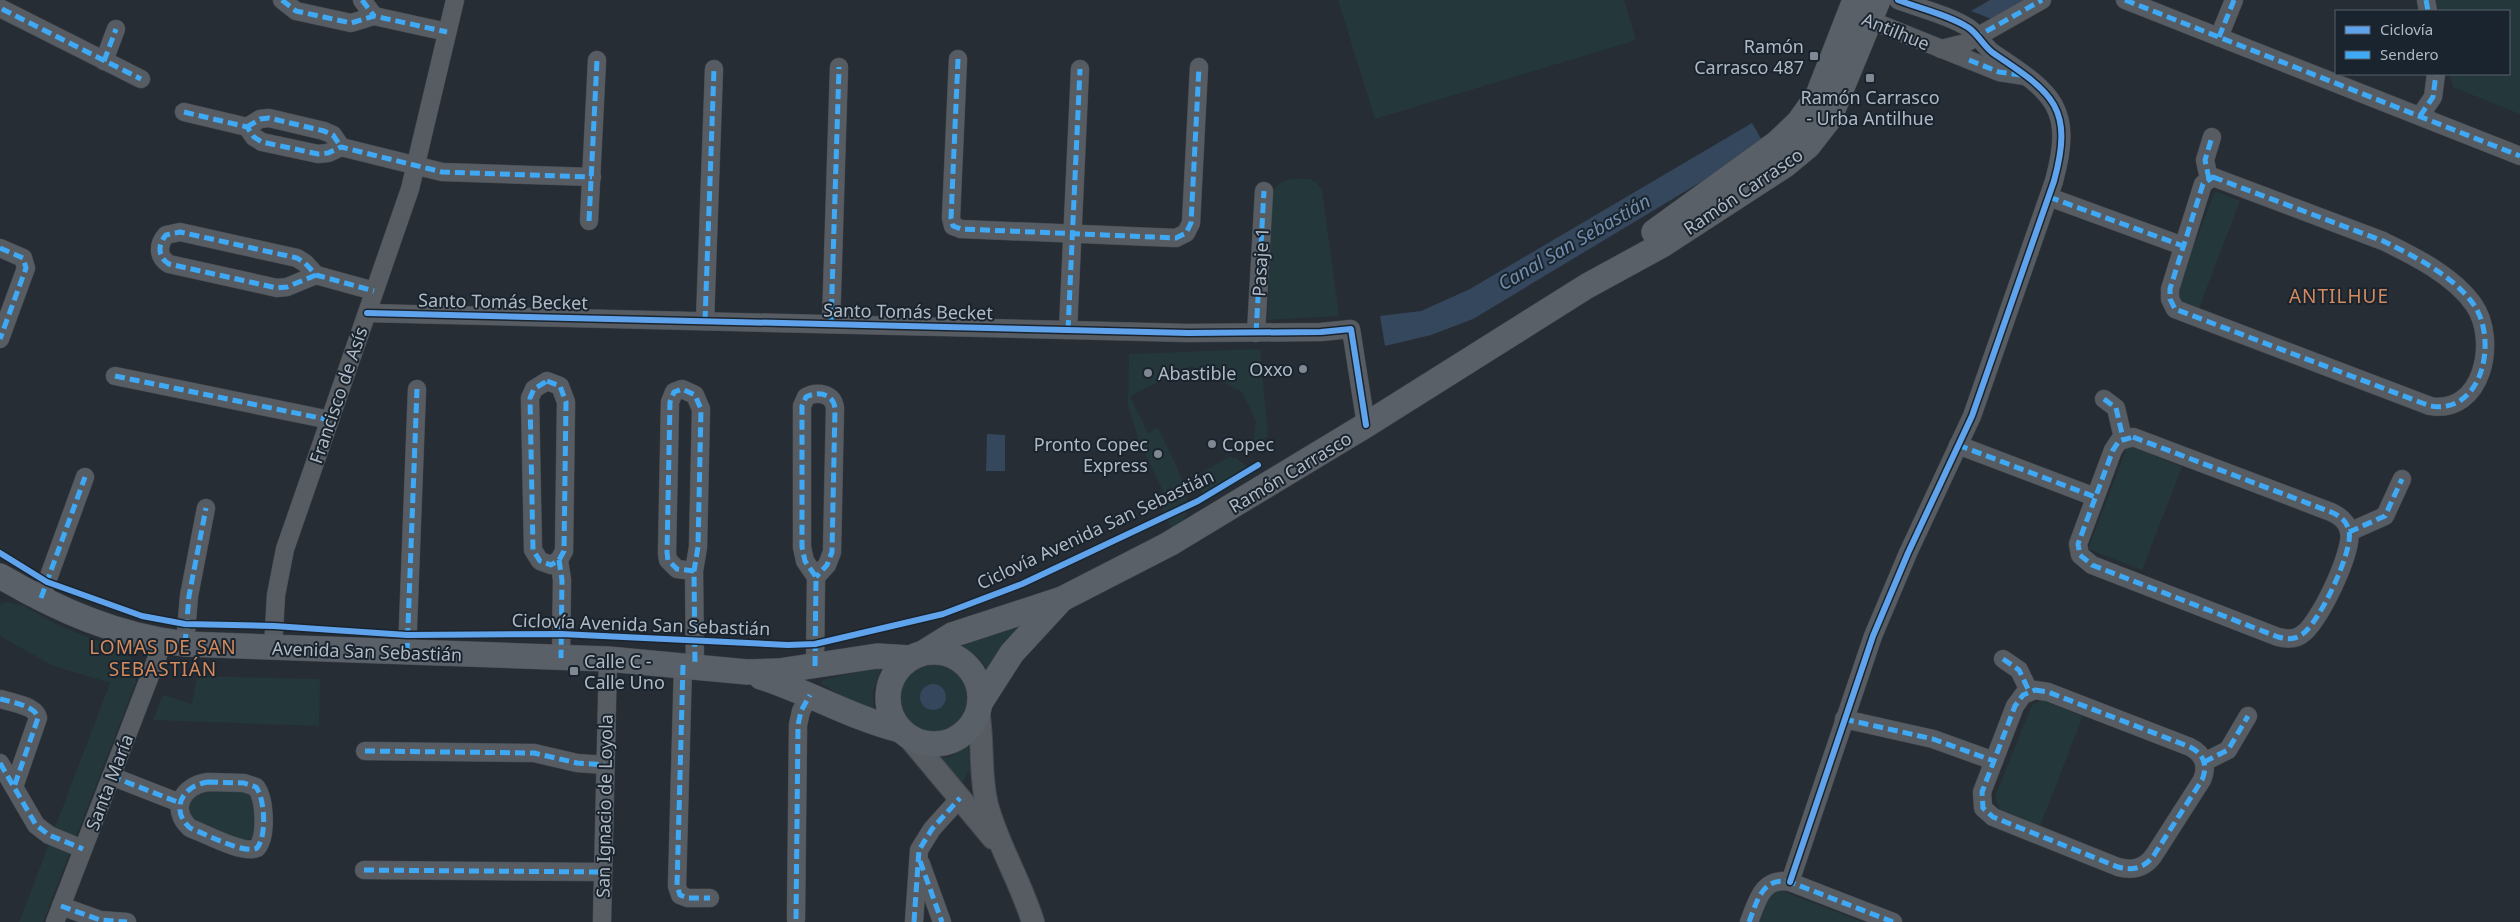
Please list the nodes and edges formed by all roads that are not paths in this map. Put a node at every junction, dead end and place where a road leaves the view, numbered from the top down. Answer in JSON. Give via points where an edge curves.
{"nodes":[{"id":1,"x":282,"y":0,"type":"edge"},
{"id":2,"x":362,"y":0,"type":"edge"},
{"id":3,"x":455,"y":0,"type":"edge"},
{"id":4,"x":1898,"y":0,"type":"edge"},
{"id":5,"x":2042,"y":0,"type":"edge"},
{"id":6,"x":2125,"y":0,"type":"edge"},
{"id":7,"x":2234,"y":0,"type":"edge"},
{"id":8,"x":1859,"y":7,"type":"edge"},
{"id":9,"x":2,"y":8,"type":"edge"},
{"id":10,"x":374,"y":16,"type":"junction"},
{"id":11,"x":116,"y":29,"type":"dead end"},
{"id":12,"x":447,"y":32,"type":"junction"},
{"id":13,"x":1978,"y":36,"type":"junction"},
{"id":14,"x":2219,"y":37,"type":"junction"},
{"id":15,"x":1941,"y":49,"type":"junction"},
{"id":16,"x":958,"y":59,"type":"dead end"},
{"id":17,"x":597,"y":60,"type":"dead end"},
{"id":18,"x":1969,"y":60,"type":"junction"},
{"id":19,"x":104,"y":61,"type":"junction"},
{"id":20,"x":2002,"y":66,"type":"junction"},
{"id":21,"x":839,"y":67,"type":"dead end"},
{"id":22,"x":1199,"y":67,"type":"dead end"},
{"id":23,"x":714,"y":69,"type":"dead end"},
{"id":24,"x":1080,"y":69,"type":"dead end"},
{"id":25,"x":2436,"y":75,"type":"edge"},
{"id":26,"x":141,"y":80,"type":"dead end"},
{"id":27,"x":184,"y":112,"type":"dead end"},
{"id":28,"x":2420,"y":116,"type":"junction"},
{"id":29,"x":247,"y":127,"type":"junction"},
{"id":30,"x":2212,"y":137,"type":"dead end"},
{"id":31,"x":340,"y":147,"type":"junction"},
{"id":32,"x":2520,"y":156,"type":"edge"},
{"id":33,"x":416,"y":166,"type":"junction"},
{"id":34,"x":592,"y":177,"type":"junction"},
{"id":35,"x":2208,"y":179,"type":"junction"},
{"id":36,"x":1264,"y":191,"type":"dead end"},
{"id":37,"x":2049,"y":197,"type":"junction"},
{"id":38,"x":589,"y":221,"type":"dead end"},
{"id":39,"x":1072,"y":233,"type":"junction"},
{"id":40,"x":2183,"y":246,"type":"junction"},
{"id":41,"x":0,"y":248,"type":"edge"},
{"id":42,"x":316,"y":275,"type":"junction"},
{"id":43,"x":374,"y":291,"type":"junction"},
{"id":44,"x":367,"y":313,"type":"junction"},
{"id":45,"x":705,"y":321,"type":"junction"},
{"id":46,"x":830,"y":324,"type":"junction"},
{"id":47,"x":1068,"y":330,"type":"junction"},
{"id":48,"x":1256,"y":333,"type":"junction"},
{"id":49,"x":0,"y":339,"type":"edge"},
{"id":50,"x":116,"y":376,"type":"dead end"},
{"id":51,"x":417,"y":389,"type":"dead end"},
{"id":52,"x":2104,"y":399,"type":"dead end"},
{"id":53,"x":330,"y":420,"type":"junction"},
{"id":54,"x":1366,"y":425,"type":"junction"},
{"id":55,"x":2124,"y":438,"type":"junction"},
{"id":56,"x":1958,"y":445,"type":"junction"},
{"id":57,"x":85,"y":477,"type":"dead end"},
{"id":58,"x":2402,"y":479,"type":"dead end"},
{"id":59,"x":2095,"y":498,"type":"junction"},
{"id":60,"x":206,"y":508,"type":"dead end"},
{"id":61,"x":2350,"y":532,"type":"junction"},
{"id":62,"x":560,"y":560,"type":"junction"},
{"id":63,"x":694,"y":571,"type":"junction"},
{"id":64,"x":816,"y":577,"type":"junction"},
{"id":65,"x":5,"y":584,"type":"edge"},
{"id":66,"x":41,"y":598,"type":"junction"},
{"id":67,"x":1062,"y":599,"type":"junction"},
{"id":68,"x":174,"y":643,"type":"junction"},
{"id":69,"x":273,"y":648,"type":"junction"},
{"id":70,"x":407,"y":652,"type":"junction"},
{"id":71,"x":917,"y":655,"type":"junction"},
{"id":72,"x":561,"y":658,"type":"junction"},
{"id":73,"x":608,"y":659,"type":"junction"},
{"id":74,"x":2003,"y":659,"type":"dead end"},
{"id":75,"x":689,"y":666,"type":"junction"},
{"id":76,"x":815,"y":666,"type":"junction"},
{"id":77,"x":747,"y":672,"type":"junction"},
{"id":78,"x":2029,"y":691,"type":"junction"},
{"id":79,"x":810,"y":695,"type":"junction"},
{"id":80,"x":0,"y":699,"type":"edge"},
{"id":81,"x":979,"y":707,"type":"junction"},
{"id":82,"x":2248,"y":716,"type":"dead end"},
{"id":83,"x":1844,"y":719,"type":"junction"},
{"id":84,"x":904,"y":733,"type":"junction"},
{"id":85,"x":365,"y":752,"type":"dead end"},
{"id":86,"x":1994,"y":761,"type":"junction"},
{"id":87,"x":2204,"y":762,"type":"junction"},
{"id":88,"x":0,"y":763,"type":"edge"},
{"id":89,"x":605,"y":765,"type":"junction"},
{"id":90,"x":981,"y":766,"type":"junction"},
{"id":91,"x":111,"y":776,"type":"junction"},
{"id":92,"x":14,"y":787,"type":"junction"},
{"id":93,"x":960,"y":798,"type":"junction"},
{"id":94,"x":180,"y":802,"type":"junction"},
{"id":95,"x":1001,"y":847,"type":"junction"},
{"id":96,"x":83,"y":848,"type":"junction"},
{"id":97,"x":918,"y":857,"type":"junction"},
{"id":98,"x":364,"y":870,"type":"dead end"},
{"id":99,"x":603,"y":872,"type":"junction"},
{"id":100,"x":1790,"y":882,"type":"junction"},
{"id":101,"x":710,"y":898,"type":"dead end"},
{"id":102,"x":58,"y":914,"type":"edge"},
{"id":103,"x":796,"y":919,"type":"dead end"},
{"id":104,"x":101,"y":921,"type":"edge"},
{"id":105,"x":127,"y":922,"type":"edge"},
{"id":106,"x":602,"y":922,"type":"edge"},
{"id":107,"x":914,"y":922,"type":"edge"},
{"id":108,"x":942,"y":922,"type":"edge"},
{"id":109,"x":1033,"y":922,"type":"edge"},
{"id":110,"x":1749,"y":922,"type":"edge"},
{"id":111,"x":1894,"y":922,"type":"edge"}],
"edges":[{"from":1,"to":10,"type":"street","via":[[296,11],[351,23]]},
{"from":2,"to":10,"type":"street"},
{"from":3,"to":12,"type":"street","name":"Francisco de Asís"},
{"from":4,"to":13,"type":"street","name":"Antilhue","via":[[1962,24]]},
{"from":5,"to":13,"type":"street"},
{"from":6,"to":14,"type":"street"},
{"from":7,"to":14,"type":"street"},
{"from":8,"to":15,"type":"street","name":"Antilhue"},
{"from":8,"to":54,"type":"main road","name":"Ramón Carrasco","via":[[1833,111],[1808,146],[1786,165],[1662,245],[1587,286]]},
{"from":9,"to":19,"type":"street"},
{"from":10,"to":12,"type":"street"},
{"from":11,"to":19,"type":"street"},
{"from":12,"to":33,"type":"street","name":"Francisco de Asís"},
{"from":13,"to":15,"type":"street","name":"Antilhue"},
{"from":13,"to":18,"type":"street","via":[[1980,47]]},
{"from":13,"to":20,"type":"street","name":"Antilhue"},
{"from":14,"to":28,"type":"street"},
{"from":15,"to":18,"type":"street","name":"Antilhue"},
{"from":16,"to":39,"type":"street","via":[[953,226],[961,229]]},
{"from":17,"to":34,"type":"street"},
{"from":18,"to":20,"type":"street","name":"Antilhue"},
{"from":19,"to":26,"type":"street"},
{"from":20,"to":37,"type":"street","via":[[2028,76],[2049,95],[2056,107],[2062,128],[2059,165]]},
{"from":21,"to":46,"type":"street"},
{"from":22,"to":39,"type":"street","via":[[1191,223],[1186,234],[1176,238]]},
{"from":23,"to":45,"type":"street"},
{"from":24,"to":39,"type":"street"},
{"from":25,"to":28,"type":"street","via":[[2433,98]]},
{"from":27,"to":29,"type":"street"},
{"from":28,"to":32,"type":"street"},
{"from":29,"to":31,"type":"street","via":[[258,140],[318,154]]},
{"from":29,"to":31,"type":"street","via":[[269,118],[324,130]]},
{"from":30,"to":35,"type":"street","via":[[2205,160]]},
{"from":31,"to":33,"type":"street"},
{"from":33,"to":34,"type":"street","via":[[452,173]]},
{"from":33,"to":43,"type":"street","name":"Francisco de Asís"},
{"from":34,"to":38,"type":"street"},
{"from":35,"to":40,"type":"street","via":[[2202,184]]},
{"from":35,"to":40,"type":"street","via":[[2220,179],[2383,240],[2450,281],[2474,304],[2483,327],[2484,360],[2474,386],[2459,403],[2450,407],[2430,406],[2181,311],[2172,304],[2169,294]]},
{"from":36,"to":48,"type":"street","name":"Pasaje 1"},
{"from":37,"to":40,"type":"street"},
{"from":37,"to":56,"type":"street","via":[[1987,376]]},
{"from":39,"to":47,"type":"street"},
{"from":41,"to":49,"type":"street","via":[[23,258],[26,268]]},
{"from":42,"to":42,"type":"street","via":[[297,258],[180,232],[166,235],[160,248],[161,258],[169,264],[277,288]]},
{"from":42,"to":43,"type":"street"},
{"from":43,"to":44,"type":"street","name":"Francisco de Asís"},
{"from":44,"to":45,"type":"street","name":"Santo Tomás Becket"},
{"from":44,"to":53,"type":"street","name":"Francisco de Asís"},
{"from":45,"to":46,"type":"street","name":"Santo Tomás Becket"},
{"from":46,"to":47,"type":"street","name":"Santo Tomás Becket"},
{"from":47,"to":48,"type":"street","name":"Santo Tomás Becket"},
{"from":48,"to":54,"type":"street","name":"Santo Tomás Becket","via":[[1351,329]]},
{"from":50,"to":53,"type":"street"},
{"from":51,"to":70,"type":"street"},
{"from":52,"to":55,"type":"street","via":[[2116,408]]},
{"from":53,"to":69,"type":"street","name":"Francisco de Asís","via":[[279,572]]},
{"from":54,"to":67,"type":"main road","name":"Ramón Carrasco","via":[[1169,544]]},
{"from":55,"to":59,"type":"street","via":[[2112,450]]},
{"from":55,"to":61,"type":"street","via":[[2138,438],[2331,512],[2343,519]]},
{"from":56,"to":59,"type":"street"},
{"from":56,"to":83,"type":"street","via":[[1889,595]]},
{"from":57,"to":66,"type":"street"},
{"from":58,"to":61,"type":"street","via":[[2385,516]]},
{"from":59,"to":61,"type":"street","via":[[2078,544],[2080,555],[2087,562],[2286,639],[2306,632],[2324,605],[2348,546]]},
{"from":60,"to":68,"type":"street","name":"Santa María","via":[[189,596]]},
{"from":62,"to":62,"type":"street","via":[[564,552],[566,402],[560,386],[547,381],[534,389],[530,398],[533,550],[545,564],[551,565]]},
{"from":62,"to":72,"type":"street"},
{"from":63,"to":63,"type":"street","via":[[698,547],[701,409],[695,395],[682,388],[674,392],[670,402],[667,552],[668,560],[677,569]]},
{"from":63,"to":75,"type":"street"},
{"from":64,"to":64,"type":"street","via":[[827,565],[832,552],[835,408],[829,396],[813,394],[806,397],[802,406],[802,548],[805,561]]},
{"from":64,"to":76,"type":"street"},
{"from":65,"to":66,"type":"main road","name":"Avenida San Sebastián"},
{"from":66,"to":68,"type":"main road","name":"Avenida San Sebastián","via":[[104,626]]},
{"from":67,"to":71,"type":"main road","name":"Ramón Carrasco","via":[[952,635]]},
{"from":67,"to":81,"type":"main road","name":"Ramón Carrasco","via":[[1012,653]]},
{"from":68,"to":69,"type":"main road","name":"Avenida San Sebastián"},
{"from":68,"to":91,"type":"street","name":"Santa María"},
{"from":69,"to":70,"type":"main road","name":"Avenida San Sebastián"},
{"from":70,"to":72,"type":"main road","name":"Avenida San Sebastián"},
{"from":71,"to":76,"type":"main road","name":"Avenida San Sebastián","via":[[878,656]]},
{"from":71,"to":81,"type":"main road","via":[[942,653],[961,660],[978,684]]},
{"from":71,"to":84,"type":"main road","via":[[897,670],[888,687],[890,715]]},
{"from":72,"to":73,"type":"main road","name":"Avenida San Sebastián"},
{"from":73,"to":75,"type":"main road","name":"Avenida San Sebastián"},
{"from":73,"to":89,"type":"street","name":"San Ignacio de Loyola"},
{"from":74,"to":78,"type":"street","via":[[2019,670]]},
{"from":75,"to":77,"type":"main road","name":"Avenida San Sebastián"},
{"from":75,"to":101,"type":"street","via":[[677,886],[684,897]]},
{"from":76,"to":77,"type":"main road","name":"Avenida San Sebastián"},
{"from":77,"to":79,"type":"main road","name":"Avenida San Sebastián"},
{"from":78,"to":86,"type":"street","via":[[2015,706]]},
{"from":78,"to":87,"type":"street","via":[[2048,692],[2190,747],[2201,755]]},
{"from":79,"to":84,"type":"main road","name":"Avenida San Sebastián"},
{"from":79,"to":103,"type":"street","via":[[798,725]]},
{"from":80,"to":92,"type":"street","via":[[32,710],[38,718]]},
{"from":81,"to":84,"type":"main road","via":[[975,719],[962,735],[945,743],[925,743]]},
{"from":81,"to":90,"type":"street"},
{"from":82,"to":87,"type":"street","via":[[2228,750]]},
{"from":83,"to":86,"type":"street","via":[[1933,739]]},
{"from":83,"to":100,"type":"street"},
{"from":84,"to":93,"type":"street"},
{"from":85,"to":89,"type":"street","via":[[534,753],[577,763]]},
{"from":86,"to":87,"type":"street","via":[[1981,797],[1987,813],[2118,867],[2132,869],[2145,865],[2154,855],[2202,780]]},
{"from":88,"to":92,"type":"street"},
{"from":89,"to":99,"type":"street","name":"San Ignacio de Loyola"},
{"from":90,"to":93,"type":"street"},
{"from":90,"to":95,"type":"street","via":[[987,804]]},
{"from":91,"to":94,"type":"street"},
{"from":91,"to":96,"type":"street","name":"Santa María"},
{"from":92,"to":96,"type":"street","via":[[31,818],[43,831]]},
{"from":93,"to":95,"type":"street"},
{"from":93,"to":97,"type":"street","via":[[926,836]]},
{"from":94,"to":94,"type":"street","via":[[181,817],[190,828],[248,850],[256,848],[261,841],[261,798],[251,783],[202,783],[186,791]]},
{"from":95,"to":109,"type":"street","via":[[1015,872]]},
{"from":96,"to":102,"type":"street","name":"Santa María"},
{"from":97,"to":107,"type":"street"},
{"from":97,"to":108,"type":"street"},
{"from":98,"to":99,"type":"street"},
{"from":99,"to":106,"type":"street","name":"San Ignacio de Loyola"},
{"from":100,"to":110,"type":"street","via":[[1778,880],[1767,885]]},
{"from":100,"to":111,"type":"street"},
{"from":102,"to":104,"type":"street"},
{"from":104,"to":105,"type":"street"}]}
